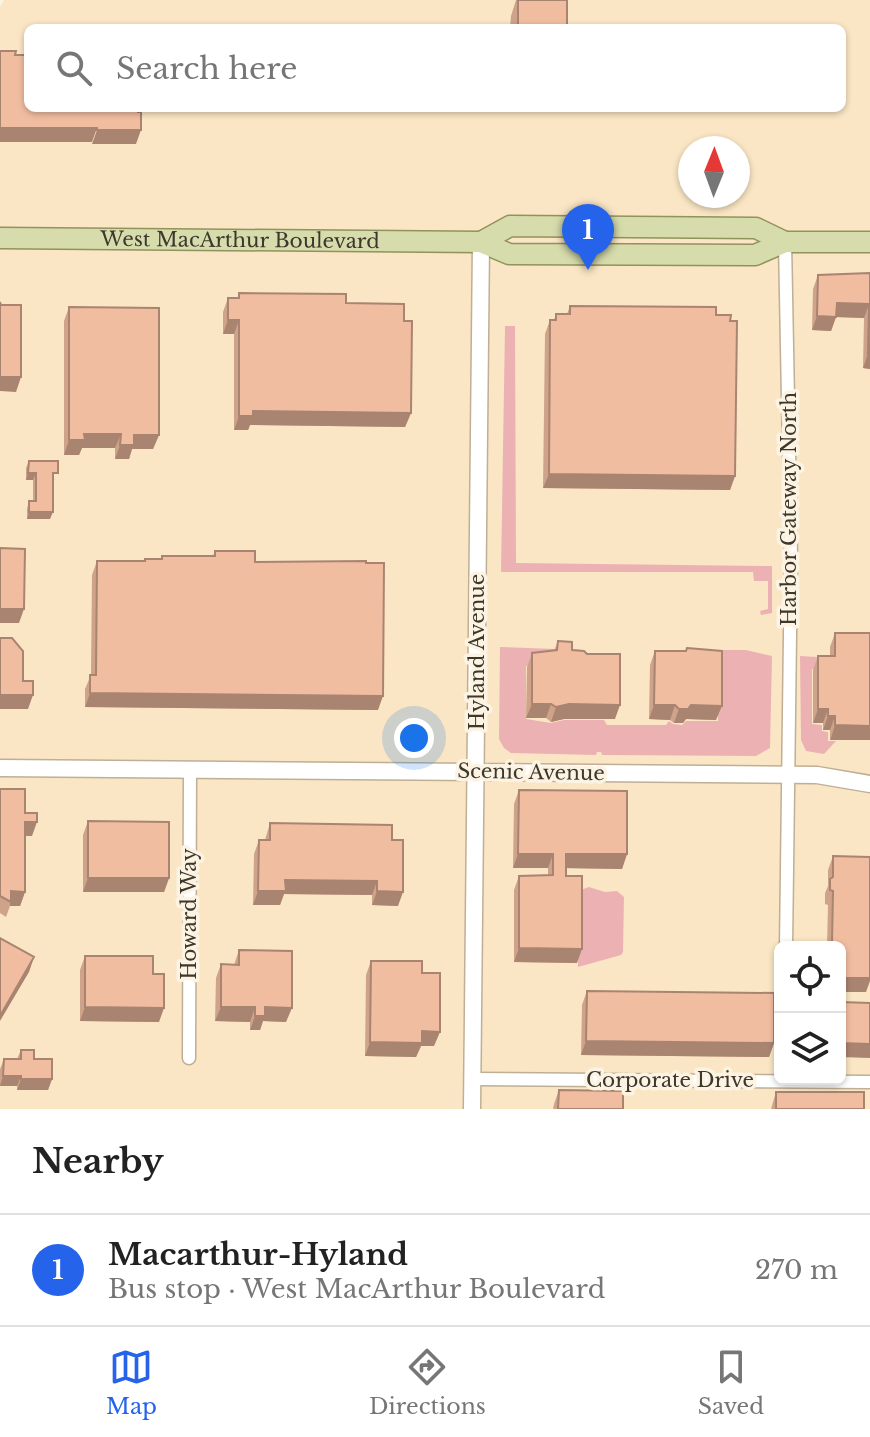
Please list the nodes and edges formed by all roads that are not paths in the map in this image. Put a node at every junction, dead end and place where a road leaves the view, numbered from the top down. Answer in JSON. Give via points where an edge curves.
{"nodes":[{"id":1,"x":0,"y":238,"type":"edge"},
{"id":2,"x":481,"y":242,"type":"junction"},
{"id":3,"x":785,"y":242,"type":"junction"},
{"id":4,"x":870,"y":242,"type":"edge"},
{"id":5,"x":0,"y":768,"type":"edge"},
{"id":6,"x":190,"y":770,"type":"junction"},
{"id":7,"x":476,"y":772,"type":"junction"},
{"id":8,"x":787,"y":775,"type":"junction"},
{"id":9,"x":870,"y":784,"type":"edge"},
{"id":10,"x":786,"y":941,"type":"edge"},
{"id":11,"x":189,"y":1058,"type":"dead end"},
{"id":12,"x":471,"y":1079,"type":"junction"},
{"id":13,"x":774,"y":1080,"type":"edge"},
{"id":14,"x":846,"y":1081,"type":"edge"},
{"id":15,"x":870,"y":1082,"type":"edge"},
{"id":16,"x":472,"y":1109,"type":"edge"}],
"edges":[{"from":1,"to":2,"type":"main road","name":"West MacArthur Boulevard"},
{"from":2,"to":3,"type":"main road","name":"West MacArthur Boulevard","via":[[510,226],[756,228]]},
{"from":2,"to":7,"type":"street","name":"Hyland Avenue"},
{"from":3,"to":4,"type":"main road","name":"West MacArthur Boulevard"},
{"from":3,"to":8,"type":"street","name":"Harbor Gateway North","via":[[791,557]]},
{"from":5,"to":6,"type":"street","name":"Scenic Avenue"},
{"from":6,"to":7,"type":"street","name":"Scenic Avenue"},
{"from":6,"to":11,"type":"street","name":"Howard Way"},
{"from":7,"to":8,"type":"street","name":"Scenic Avenue"},
{"from":7,"to":12,"type":"street","name":"Hyland Avenue"},
{"from":8,"to":9,"type":"street","name":"Scenic Avenue"},
{"from":8,"to":10,"type":"street","name":"Harbor Gateway North"},
{"from":12,"to":13,"type":"street","name":"Corporate Drive"},
{"from":12,"to":16,"type":"street","name":"Hyland Avenue"},
{"from":14,"to":15,"type":"street","name":"Corporate Drive"}]}
